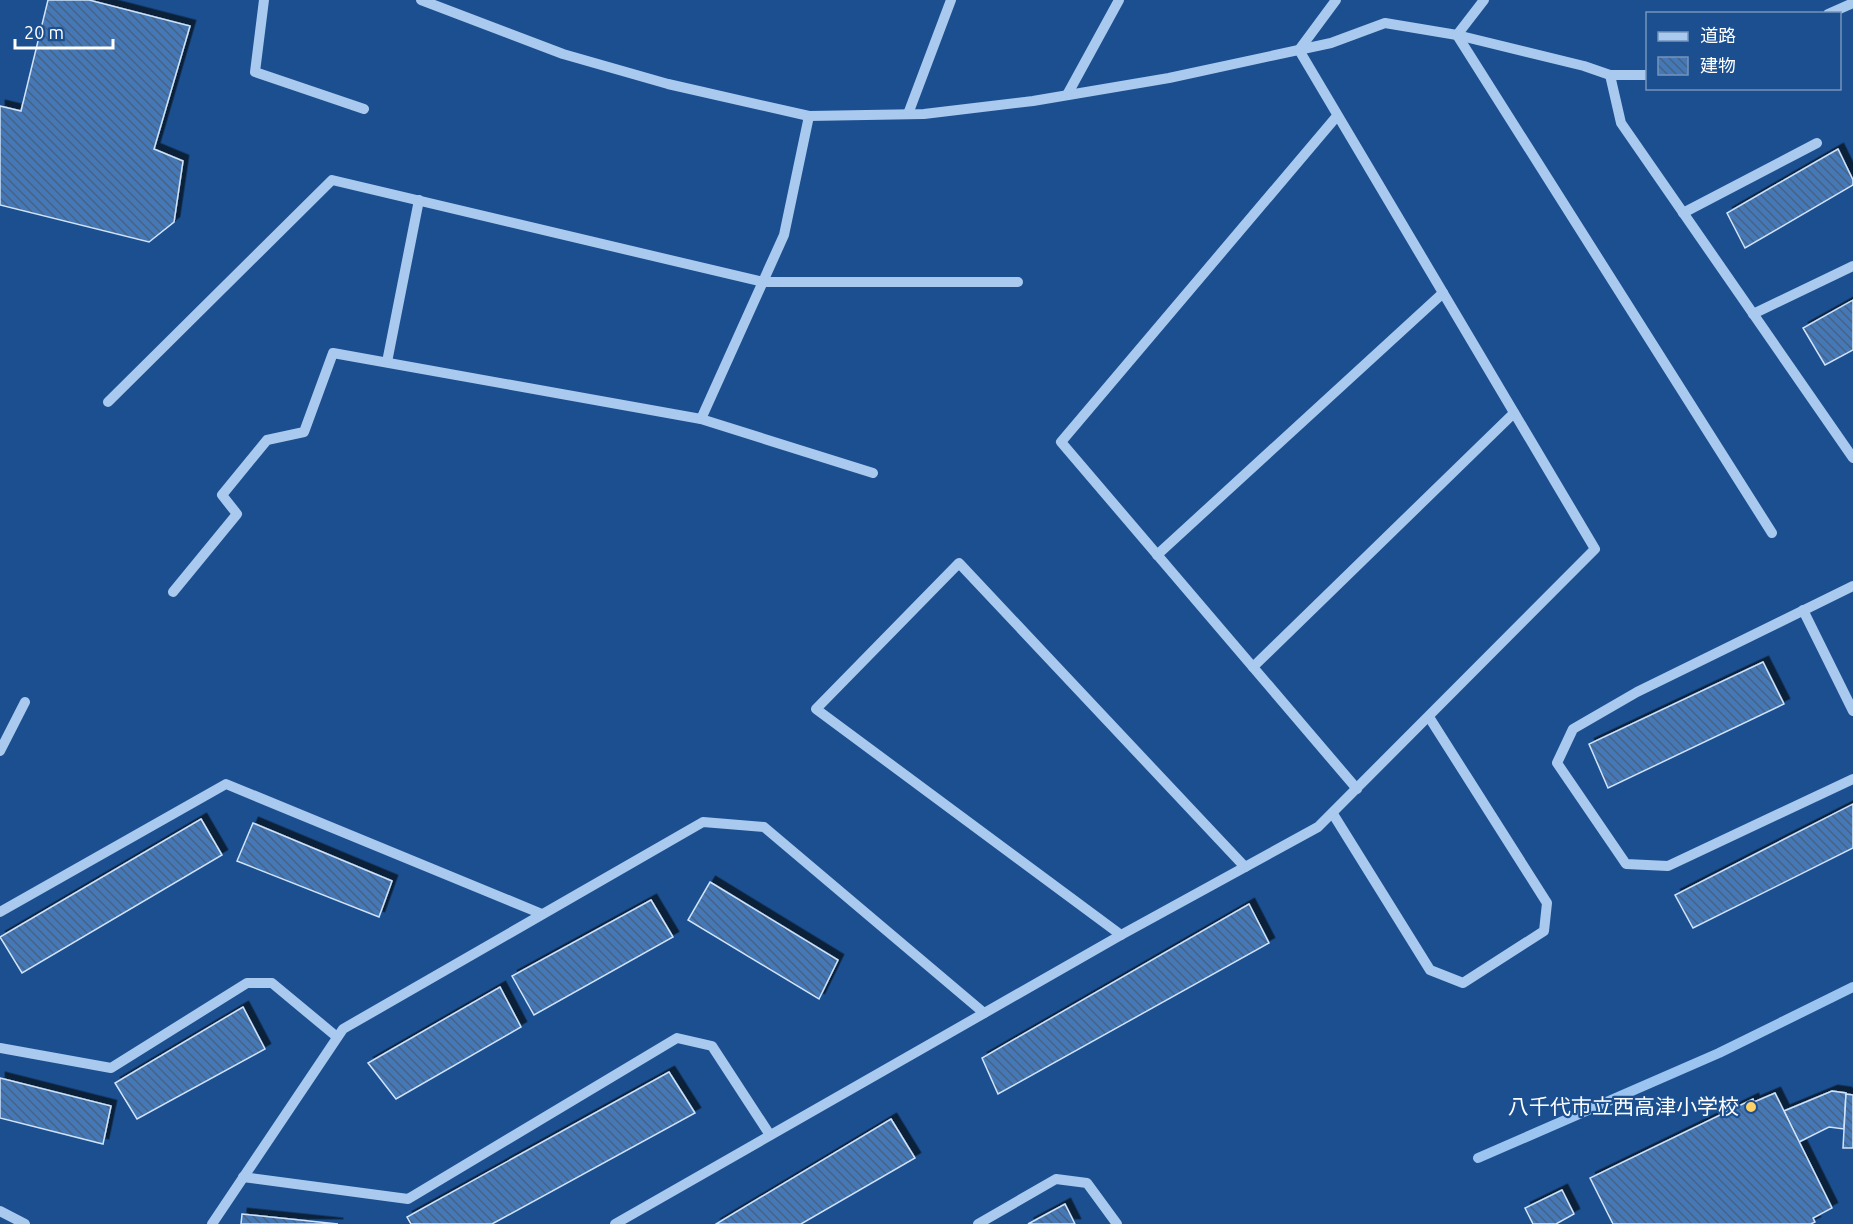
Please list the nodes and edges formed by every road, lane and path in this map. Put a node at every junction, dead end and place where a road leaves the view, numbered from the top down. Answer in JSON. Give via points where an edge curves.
{"nodes":[{"id":1,"x":264,"y":0,"type":"edge"},
{"id":2,"x":421,"y":0,"type":"edge"},
{"id":3,"x":951,"y":0,"type":"edge"},
{"id":4,"x":1119,"y":0,"type":"edge"},
{"id":5,"x":1336,"y":0,"type":"edge"},
{"id":6,"x":1484,"y":0,"type":"edge"},
{"id":7,"x":1853,"y":3,"type":"edge"},
{"id":8,"x":1832,"y":12,"type":"edge"},
{"id":9,"x":1457,"y":35,"type":"junction"},
{"id":10,"x":1299,"y":50,"type":"junction"},
{"id":11,"x":1610,"y":75,"type":"junction"},
{"id":12,"x":1646,"y":75,"type":"edge"},
{"id":13,"x":1067,"y":94,"type":"junction"},
{"id":14,"x":364,"y":109,"type":"dead end"},
{"id":15,"x":908,"y":114,"type":"junction"},
{"id":16,"x":809,"y":116,"type":"junction"},
{"id":17,"x":1337,"y":116,"type":"junction"},
{"id":18,"x":1816,"y":143,"type":"dead end"},
{"id":19,"x":419,"y":200,"type":"junction"},
{"id":20,"x":1683,"y":213,"type":"junction"},
{"id":21,"x":1853,"y":266,"type":"edge"},
{"id":22,"x":763,"y":282,"type":"junction"},
{"id":23,"x":1018,"y":282,"type":"dead end"},
{"id":24,"x":1443,"y":293,"type":"junction"},
{"id":25,"x":1754,"y":314,"type":"junction"},
{"id":26,"x":387,"y":362,"type":"junction"},
{"id":27,"x":108,"y":402,"type":"dead end"},
{"id":28,"x":1514,"y":413,"type":"junction"},
{"id":29,"x":701,"y":419,"type":"junction"},
{"id":30,"x":1853,"y":458,"type":"edge"},
{"id":31,"x":873,"y":473,"type":"dead end"},
{"id":32,"x":1772,"y":533,"type":"dead end"},
{"id":33,"x":1157,"y":555,"type":"junction"},
{"id":34,"x":1853,"y":586,"type":"edge"},
{"id":35,"x":173,"y":592,"type":"dead end"},
{"id":36,"x":1803,"y":610,"type":"junction"},
{"id":37,"x":1253,"y":668,"type":"junction"},
{"id":38,"x":25,"y":702,"type":"dead end"},
{"id":39,"x":1853,"y":711,"type":"edge"},
{"id":40,"x":1429,"y":717,"type":"junction"},
{"id":41,"x":0,"y":751,"type":"edge"},
{"id":42,"x":1853,"y":779,"type":"edge"},
{"id":43,"x":1357,"y":789,"type":"junction"},
{"id":44,"x":1333,"y":814,"type":"junction"},
{"id":45,"x":1245,"y":867,"type":"junction"},
{"id":46,"x":0,"y":912,"type":"edge"},
{"id":47,"x":542,"y":914,"type":"junction"},
{"id":48,"x":1121,"y":935,"type":"junction"},
{"id":49,"x":984,"y":1013,"type":"junction"},
{"id":50,"x":337,"y":1037,"type":"junction"},
{"id":51,"x":0,"y":1048,"type":"edge"},
{"id":52,"x":770,"y":1135,"type":"junction"},
{"id":53,"x":243,"y":1177,"type":"junction"},
{"id":54,"x":0,"y":1211,"type":"edge"},
{"id":55,"x":25,"y":1224,"type":"edge"},
{"id":56,"x":212,"y":1224,"type":"edge"},
{"id":57,"x":615,"y":1224,"type":"edge"},
{"id":58,"x":978,"y":1224,"type":"edge"},
{"id":59,"x":1117,"y":1224,"type":"edge"}],
"edges":[{"from":1,"to":14,"type":"street","via":[[255,72]]},
{"from":2,"to":16,"type":"street","via":[[563,54],[668,84]]},
{"from":3,"to":15,"type":"street"},
{"from":4,"to":13,"type":"street"},
{"from":5,"to":10,"type":"street"},
{"from":6,"to":9,"type":"street"},
{"from":7,"to":8,"type":"street"},
{"from":9,"to":10,"type":"street","via":[[1385,23]]},
{"from":9,"to":11,"type":"street"},
{"from":9,"to":32,"type":"street"},
{"from":10,"to":13,"type":"street","via":[[1169,78]]},
{"from":10,"to":17,"type":"street"},
{"from":11,"to":12,"type":"street"},
{"from":11,"to":20,"type":"street","via":[[1621,123]]},
{"from":13,"to":15,"type":"street"},
{"from":15,"to":16,"type":"street"},
{"from":16,"to":22,"type":"street","via":[[784,235]]},
{"from":17,"to":24,"type":"street"},
{"from":17,"to":33,"type":"street","via":[[1061,442]]},
{"from":18,"to":20,"type":"street"},
{"from":19,"to":22,"type":"street"},
{"from":19,"to":26,"type":"street"},
{"from":19,"to":27,"type":"street","via":[[332,180]]},
{"from":20,"to":25,"type":"street"},
{"from":21,"to":25,"type":"street"},
{"from":22,"to":23,"type":"street"},
{"from":22,"to":29,"type":"street"},
{"from":24,"to":28,"type":"street"},
{"from":24,"to":33,"type":"street"},
{"from":25,"to":30,"type":"street"},
{"from":26,"to":29,"type":"street"},
{"from":26,"to":35,"type":"street","via":[[333,353],[304,432],[267,440],[222,495],[237,514]]},
{"from":28,"to":37,"type":"street"},
{"from":28,"to":40,"type":"street","via":[[1595,549]]},
{"from":29,"to":31,"type":"street"},
{"from":33,"to":37,"type":"street"},
{"from":34,"to":36,"type":"street"},
{"from":36,"to":39,"type":"street"},
{"from":36,"to":42,"type":"street","via":[[1637,692],[1573,729],[1557,763],[1626,864],[1668,866]]},
{"from":37,"to":43,"type":"street"},
{"from":38,"to":41,"type":"street"},
{"from":40,"to":43,"type":"street"},
{"from":40,"to":44,"type":"street","via":[[1547,903],[1544,932],[1463,983],[1430,970]]},
{"from":43,"to":44,"type":"street"},
{"from":44,"to":45,"type":"street"},
{"from":45,"to":48,"type":"street"},
{"from":45,"to":48,"type":"street","via":[[959,563],[816,709]]},
{"from":46,"to":47,"type":"street","via":[[226,784]]},
{"from":47,"to":49,"type":"street","via":[[703,822],[764,827]]},
{"from":47,"to":50,"type":"street","via":[[343,1029]]},
{"from":48,"to":49,"type":"street"},
{"from":49,"to":52,"type":"street"},
{"from":50,"to":51,"type":"street","via":[[272,983],[247,983],[111,1068]]},
{"from":50,"to":53,"type":"street"},
{"from":52,"to":53,"type":"street","via":[[712,1046],[677,1038],[408,1199]]},
{"from":52,"to":57,"type":"street"},
{"from":53,"to":56,"type":"street"},
{"from":54,"to":55,"type":"street"},
{"from":58,"to":59,"type":"street","via":[[1056,1179],[1087,1183]]}]}
